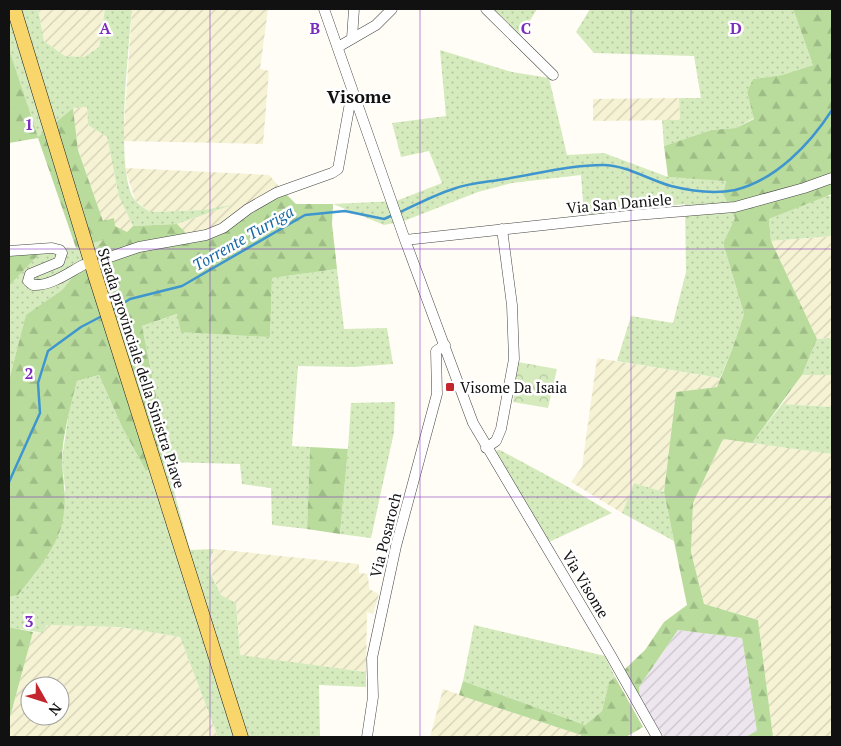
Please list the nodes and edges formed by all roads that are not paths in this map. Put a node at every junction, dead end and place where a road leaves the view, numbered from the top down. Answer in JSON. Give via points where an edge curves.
{"nodes":[{"id":1,"x":14,"y":9,"type":"edge"},
{"id":2,"x":324,"y":9,"type":"edge"},
{"id":3,"x":354,"y":9,"type":"edge"},
{"id":4,"x":392,"y":9,"type":"edge"},
{"id":5,"x":486,"y":9,"type":"edge"},
{"id":6,"x":352,"y":38,"type":"junction"},
{"id":7,"x":338,"y":47,"type":"junction"},
{"id":8,"x":553,"y":75,"type":"dead end"},
{"id":9,"x":352,"y":90,"type":"junction"},
{"id":10,"x":832,"y":178,"type":"edge"},
{"id":11,"x":502,"y":229,"type":"junction"},
{"id":12,"x":405,"y":240,"type":"junction"},
{"id":13,"x":9,"y":251,"type":"edge"},
{"id":14,"x":104,"y":259,"type":"dead end"},
{"id":15,"x":83,"y":266,"type":"dead end"},
{"id":16,"x":445,"y":345,"type":"junction"},
{"id":17,"x":486,"y":448,"type":"junction"},
{"id":18,"x":241,"y":737,"type":"edge"},
{"id":19,"x":367,"y":737,"type":"edge"},
{"id":20,"x":657,"y":737,"type":"edge"}],
"edges":[{"from":1,"to":18,"type":"main road","name":"Strada provinciale della Sinistra Piave"},
{"from":2,"to":7,"type":"street"},
{"from":3,"to":6,"type":"street"},
{"from":4,"to":6,"type":"street","via":[[376,25]]},
{"from":5,"to":8,"type":"street"},
{"from":6,"to":7,"type":"street"},
{"from":7,"to":9,"type":"street"},
{"from":9,"to":12,"type":"street","name":"Via Visome"},
{"from":9,"to":14,"type":"street","via":[[338,168],[332,173],[276,193],[223,228],[139,247]]},
{"from":10,"to":11,"type":"street","name":"Via San Daniele","via":[[735,207]]},
{"from":11,"to":12,"type":"street","name":"Via San Daniele"},
{"from":11,"to":17,"type":"street","via":[[512,305],[514,359],[501,429],[496,441]]},
{"from":12,"to":16,"type":"street","name":"Via Visome"},
{"from":13,"to":15,"type":"street","via":[[60,250],[59,262],[30,274],[28,281],[33,286],[53,281]]},
{"from":16,"to":17,"type":"street","name":"Via Visome","via":[[473,423]]},
{"from":16,"to":19,"type":"street","name":"Via Posaroch","via":[[436,351],[437,394],[396,546],[372,658],[373,696]]},
{"from":17,"to":20,"type":"street","name":"Via Visome"}]}
